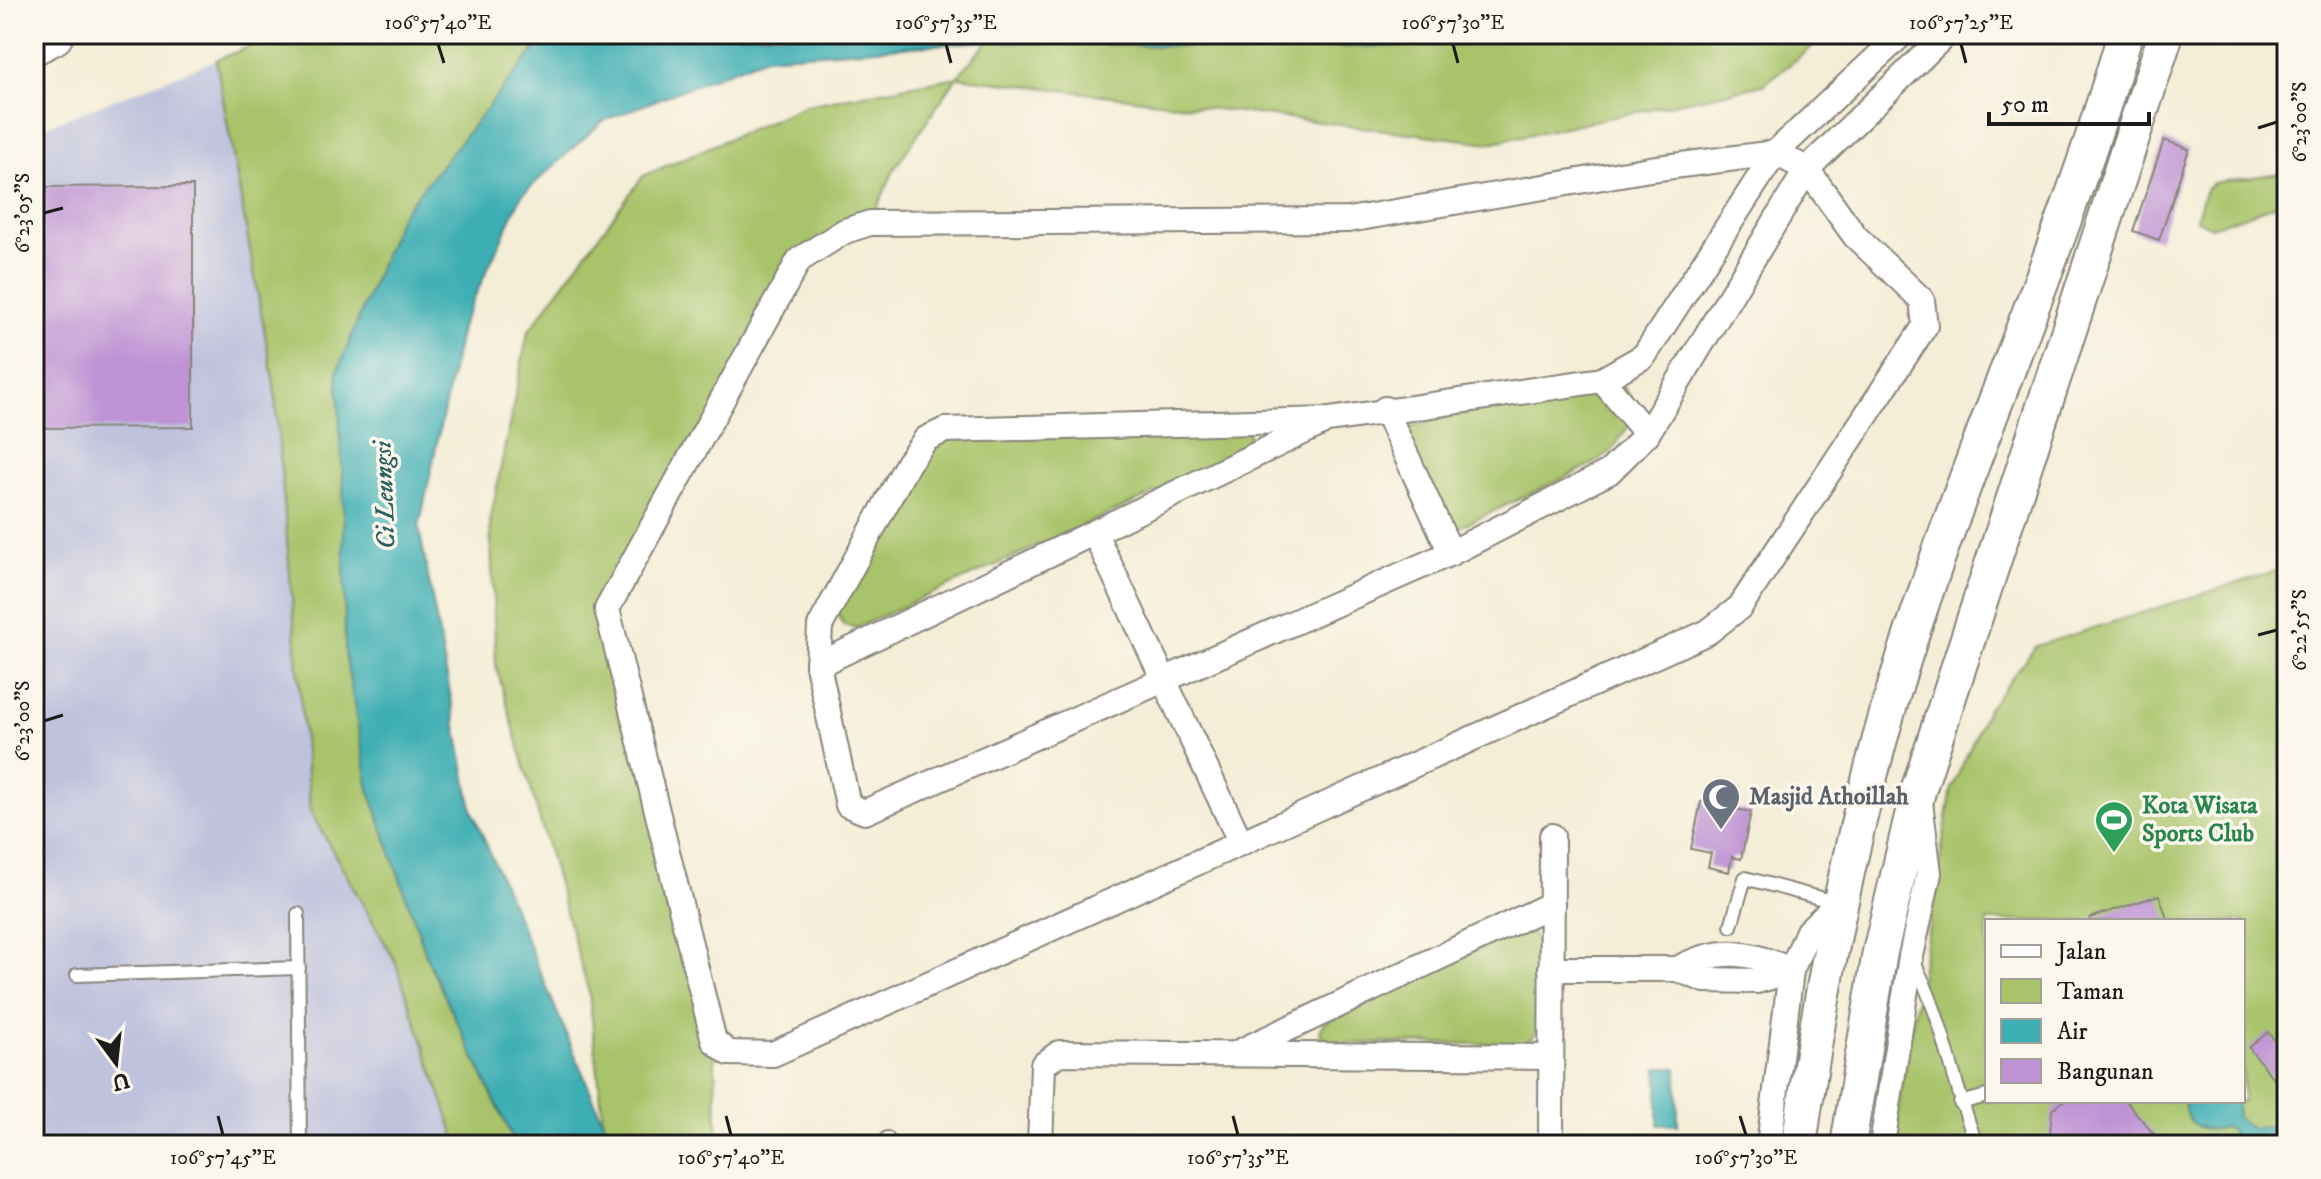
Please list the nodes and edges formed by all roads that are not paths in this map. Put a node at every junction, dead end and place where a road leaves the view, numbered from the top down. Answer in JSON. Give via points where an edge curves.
{"nodes":[{"id":1,"x":52,"y":34,"type":"edge"},
{"id":2,"x":1902,"y":34,"type":"edge"},
{"id":3,"x":1946,"y":34,"type":"edge"},
{"id":4,"x":2125,"y":34,"type":"edge"},
{"id":5,"x":2166,"y":34,"type":"edge"},
{"id":6,"x":34,"y":43,"type":"edge"},
{"id":7,"x":1775,"y":153,"type":"junction"},
{"id":8,"x":1807,"y":169,"type":"junction"},
{"id":9,"x":1602,"y":380,"type":"junction"},
{"id":10,"x":1385,"y":409,"type":"junction"},
{"id":11,"x":1329,"y":420,"type":"junction"},
{"id":12,"x":1647,"y":434,"type":"junction"},
{"id":13,"x":1095,"y":534,"type":"junction"},
{"id":14,"x":1451,"y":553,"type":"junction"},
{"id":15,"x":818,"y":665,"type":"junction"},
{"id":16,"x":1166,"y":679,"type":"junction"},
{"id":17,"x":1918,"y":791,"type":"junction"},
{"id":18,"x":1552,"y":836,"type":"dead end"},
{"id":19,"x":1241,"y":843,"type":"junction"},
{"id":20,"x":1838,"y":903,"type":"junction"},
{"id":21,"x":1552,"y":904,"type":"junction"},
{"id":22,"x":298,"y":914,"type":"dead end"},
{"id":23,"x":1731,"y":926,"type":"dead end"},
{"id":24,"x":1911,"y":956,"type":"junction"},
{"id":25,"x":299,"y":968,"type":"junction"},
{"id":26,"x":1551,"y":969,"type":"junction"},
{"id":27,"x":1791,"y":971,"type":"junction"},
{"id":28,"x":77,"y":975,"type":"dead end"},
{"id":29,"x":1233,"y":1055,"type":"junction"},
{"id":30,"x":1551,"y":1057,"type":"junction"},
{"id":31,"x":1985,"y":1097,"type":"edge"},
{"id":32,"x":1960,"y":1103,"type":"junction"},
{"id":33,"x":300,"y":1145,"type":"edge"},
{"id":34,"x":1040,"y":1145,"type":"edge"},
{"id":35,"x":1551,"y":1145,"type":"edge"},
{"id":36,"x":1769,"y":1145,"type":"edge"},
{"id":37,"x":1799,"y":1145,"type":"edge"},
{"id":38,"x":1848,"y":1145,"type":"edge"},
{"id":39,"x":1882,"y":1145,"type":"edge"},
{"id":40,"x":1977,"y":1145,"type":"edge"}],
"edges":[{"from":1,"to":6,"type":"highway"},
{"from":2,"to":7,"type":"street"},
{"from":3,"to":8,"type":"street"},
{"from":4,"to":20,"type":"street","via":[[2094,144],[1895,689]]},
{"from":5,"to":17,"type":"street"},
{"from":7,"to":8,"type":"street"},
{"from":7,"to":9,"type":"street","via":[[1644,356]]},
{"from":7,"to":19,"type":"street","via":[[1348,220],[870,223],[845,231],[799,260],[607,609],[714,1041],[729,1053],[773,1054]]},
{"from":8,"to":12,"type":"street"},
{"from":8,"to":19,"type":"street","via":[[1855,236],[1922,300],[1925,326],[1740,607],[1708,632]]},
{"from":9,"to":10,"type":"street"},
{"from":9,"to":12,"type":"street"},
{"from":10,"to":11,"type":"street"},
{"from":10,"to":14,"type":"street"},
{"from":11,"to":13,"type":"street"},
{"from":11,"to":15,"type":"street","via":[[945,430],[926,439],[900,476],[820,626]]},
{"from":12,"to":14,"type":"street","via":[[1609,472]]},
{"from":13,"to":15,"type":"street"},
{"from":13,"to":16,"type":"street"},
{"from":14,"to":16,"type":"street"},
{"from":15,"to":16,"type":"street","via":[[848,805],[865,812]]},
{"from":16,"to":19,"type":"street"},
{"from":17,"to":24,"type":"street","via":[[1930,860]]},
{"from":17,"to":38,"type":"street","via":[[1880,952]]},
{"from":18,"to":21,"type":"street"},
{"from":20,"to":23,"type":"lane","via":[[1745,878]]},
{"from":20,"to":27,"type":"street","via":[[1808,931]]},
{"from":20,"to":37,"type":"street"},
{"from":21,"to":26,"type":"street"},
{"from":21,"to":29,"type":"street"},
{"from":22,"to":25,"type":"lane"},
{"from":24,"to":32,"type":"lane","via":[[1928,987]]},
{"from":24,"to":39,"type":"street"},
{"from":25,"to":28,"type":"lane"},
{"from":25,"to":33,"type":"lane"},
{"from":26,"to":27,"type":"street","via":[[1677,969],[1705,980],[1757,981]]},
{"from":26,"to":30,"type":"street"},
{"from":27,"to":36,"type":"street"},
{"from":29,"to":30,"type":"street"},
{"from":29,"to":34,"type":"street","via":[[1059,1053],[1043,1065]]},
{"from":30,"to":35,"type":"street"},
{"from":31,"to":32,"type":"lane"},
{"from":32,"to":40,"type":"lane"}]}
